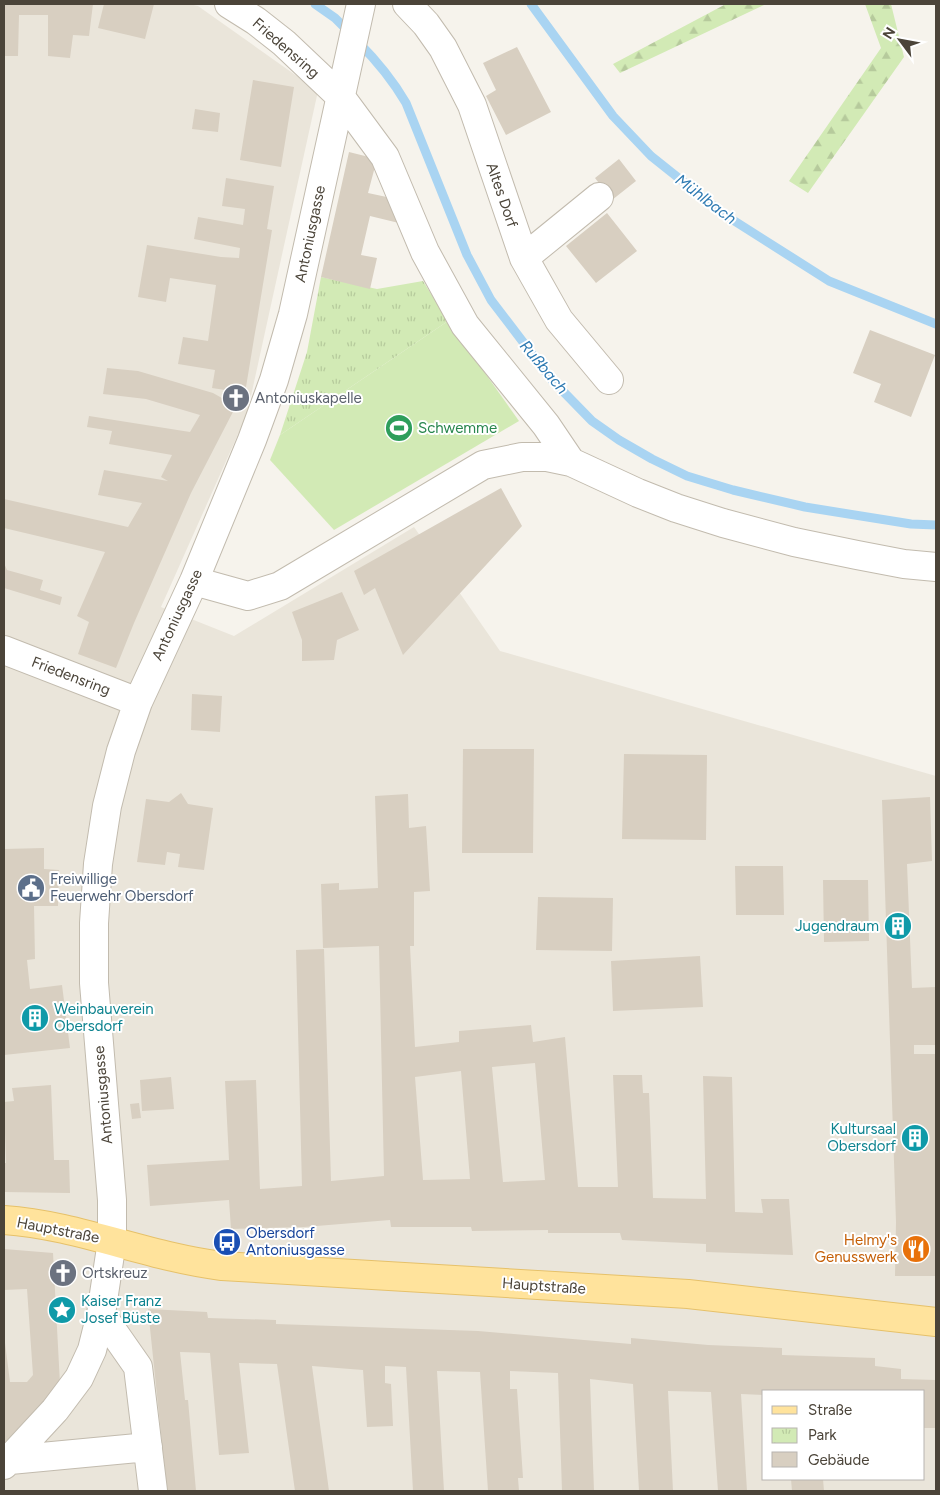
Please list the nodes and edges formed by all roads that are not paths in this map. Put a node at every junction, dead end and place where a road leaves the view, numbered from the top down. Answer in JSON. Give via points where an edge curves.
{"nodes":[{"id":1,"x":229,"y":4,"type":"edge"},
{"id":2,"x":408,"y":4,"type":"edge"},
{"id":3,"x":360,"y":10,"type":"edge"},
{"id":4,"x":343,"y":86,"type":"junction"},
{"id":5,"x":599,"y":197,"type":"dead end"},
{"id":6,"x":524,"y":258,"type":"junction"},
{"id":7,"x":609,"y":380,"type":"dead end"},
{"id":8,"x":571,"y":462,"type":"junction"},
{"id":9,"x":936,"y":567,"type":"edge"},
{"id":10,"x":194,"y":580,"type":"junction"},
{"id":11,"x":4,"y":650,"type":"edge"},
{"id":12,"x":138,"y":702,"type":"junction"},
{"id":13,"x":4,"y":1220,"type":"edge"},
{"id":14,"x":112,"y":1241,"type":"junction"},
{"id":15,"x":102,"y":1314,"type":"junction"},
{"id":16,"x":936,"y":1322,"type":"edge"},
{"id":17,"x":148,"y":1446,"type":"junction"},
{"id":18,"x":7,"y":1462,"type":"edge"},
{"id":19,"x":153,"y":1491,"type":"edge"}],
"edges":[{"from":1,"to":4,"type":"street","name":"Friedensring"},
{"from":2,"to":6,"type":"street","name":"Altes Dorf","via":[[443,48],[472,105]]},
{"from":3,"to":4,"type":"street","name":"Antoniusgasse"},
{"from":4,"to":8,"type":"street","name":"Friedensring","via":[[385,157],[425,252],[465,325],[546,425]]},
{"from":4,"to":10,"type":"street","name":"Antoniusgasse","via":[[293,314],[274,380]]},
{"from":5,"to":6,"type":"street"},
{"from":6,"to":7,"type":"street","name":"Altes Dorf","via":[[559,320]]},
{"from":8,"to":9,"type":"street","via":[[638,493],[723,523],[794,542],[904,564]]},
{"from":8,"to":10,"type":"street","via":[[547,457],[522,457],[483,465],[280,586],[248,596]]},
{"from":10,"to":12,"type":"street","name":"Antoniusgasse"},
{"from":11,"to":12,"type":"street","name":"Friedensring"},
{"from":12,"to":14,"type":"street","name":"Antoniusgasse","via":[[107,806],[98,864],[94,923],[94,983],[112,1200]]},
{"from":13,"to":14,"type":"main road","name":"Hauptstraße","via":[[33,1222]]},
{"from":14,"to":15,"type":"street","name":"Antoniusgasse"},
{"from":14,"to":16,"type":"main road","name":"Hauptstraße","via":[[222,1266],[688,1294]]},
{"from":15,"to":17,"type":"street","via":[[138,1367]]},
{"from":15,"to":18,"type":"street","name":"Antoniusgasse","via":[[92,1350],[79,1378],[55,1410]]},
{"from":17,"to":18,"type":"street"},
{"from":17,"to":19,"type":"street"}]}
